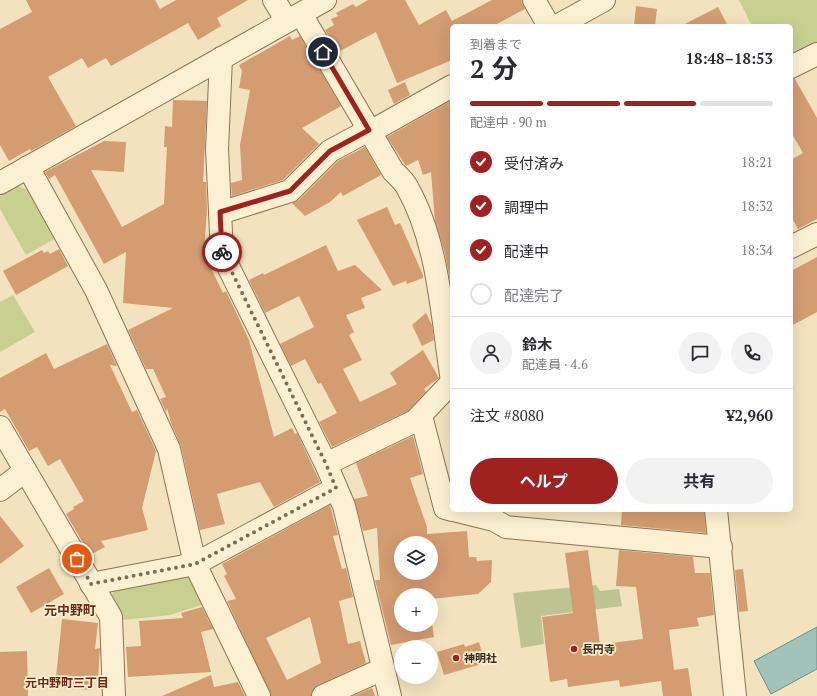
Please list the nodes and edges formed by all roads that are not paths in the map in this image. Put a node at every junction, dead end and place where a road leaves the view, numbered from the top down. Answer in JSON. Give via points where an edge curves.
{"nodes":[{"id":1,"x":274,"y":0,"type":"edge"},
{"id":2,"x":325,"y":0,"type":"edge"},
{"id":3,"x":534,"y":0,"type":"edge"},
{"id":4,"x":604,"y":0,"type":"edge"},
{"id":5,"x":294,"y":18,"type":"junction"},
{"id":6,"x":548,"y":24,"type":"edge"},
{"id":7,"x":561,"y":24,"type":"edge"},
{"id":8,"x":817,"y":54,"type":"edge"},
{"id":9,"x":221,"y":58,"type":"junction"},
{"id":10,"x":793,"y":66,"type":"edge"},
{"id":11,"x":450,"y":87,"type":"edge"},
{"id":12,"x":370,"y":131,"type":"junction"},
{"id":13,"x":28,"y":167,"type":"junction"},
{"id":14,"x":0,"y":183,"type":"edge"},
{"id":15,"x":220,"y":212,"type":"junction"},
{"id":16,"x":817,"y":234,"type":"edge"},
{"id":17,"x":793,"y":246,"type":"edge"},
{"id":18,"x":450,"y":369,"type":"edge"},
{"id":19,"x":450,"y":384,"type":"edge"},
{"id":20,"x":421,"y":416,"type":"junction"},
{"id":21,"x":0,"y":427,"type":"edge"},
{"id":22,"x":326,"y":464,"type":"junction"},
{"id":23,"x":26,"y":471,"type":"junction"},
{"id":24,"x":336,"y":488,"type":"junction"},
{"id":25,"x":0,"y":490,"type":"edge"},
{"id":26,"x":450,"y":509,"type":"edge"},
{"id":27,"x":461,"y":512,"type":"edge"},
{"id":28,"x":716,"y":512,"type":"edge"},
{"id":29,"x":720,"y":547,"type":"junction"},
{"id":30,"x":195,"y":564,"type":"junction"},
{"id":31,"x":91,"y":584,"type":"junction"},
{"id":32,"x":383,"y":669,"type":"junction"},
{"id":33,"x":114,"y":696,"type":"edge"},
{"id":34,"x":259,"y":696,"type":"edge"},
{"id":35,"x":323,"y":696,"type":"edge"},
{"id":36,"x":390,"y":696,"type":"edge"},
{"id":37,"x":735,"y":696,"type":"edge"}],
"edges":[{"from":1,"to":5,"type":"street"},
{"from":2,"to":5,"type":"street"},
{"from":3,"to":6,"type":"street"},
{"from":4,"to":7,"type":"street"},
{"from":5,"to":9,"type":"street"},
{"from":5,"to":12,"type":"street"},
{"from":8,"to":10,"type":"street"},
{"from":9,"to":13,"type":"street"},
{"from":9,"to":15,"type":"street","via":[[217,149]]},
{"from":11,"to":12,"type":"street"},
{"from":12,"to":15,"type":"street","via":[[330,151],[290,191]]},
{"from":12,"to":18,"type":"street","via":[[393,171],[406,186],[427,231]]},
{"from":13,"to":14,"type":"street"},
{"from":13,"to":30,"type":"street","via":[[96,290],[169,450]]},
{"from":15,"to":22,"type":"street","via":[[222,254]]},
{"from":16,"to":17,"type":"street"},
{"from":19,"to":20,"type":"street"},
{"from":20,"to":22,"type":"street","via":[[415,422]]},
{"from":20,"to":26,"type":"street","via":[[445,508]]},
{"from":21,"to":23,"type":"street"},
{"from":22,"to":24,"type":"street"},
{"from":23,"to":25,"type":"street"},
{"from":23,"to":31,"type":"street"},
{"from":24,"to":30,"type":"street"},
{"from":24,"to":32,"type":"street","via":[[344,506]]},
{"from":27,"to":29,"type":"street","via":[[494,520],[506,527]]},
{"from":28,"to":29,"type":"street"},
{"from":29,"to":37,"type":"street"},
{"from":30,"to":31,"type":"street"},
{"from":30,"to":34,"type":"street"},
{"from":31,"to":33,"type":"street","via":[[111,617]]},
{"from":32,"to":35,"type":"street"},
{"from":32,"to":36,"type":"street"}]}
